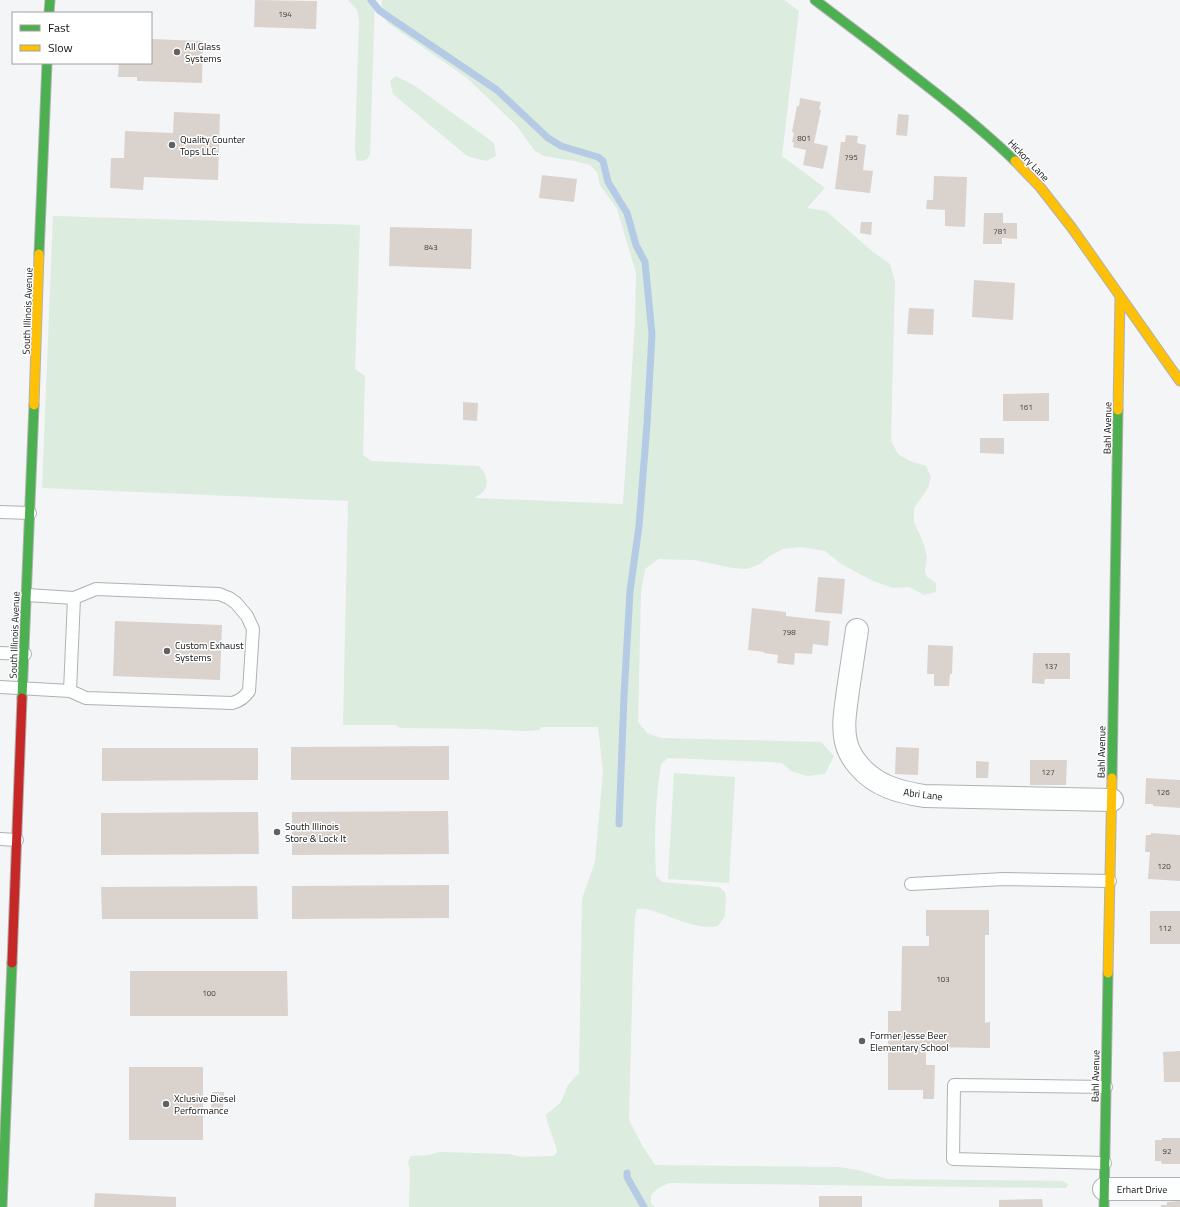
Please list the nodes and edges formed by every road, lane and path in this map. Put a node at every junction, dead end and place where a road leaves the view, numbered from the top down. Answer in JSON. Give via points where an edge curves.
{"nodes":[{"id":1,"x":50,"y":0,"type":"edge"},
{"id":2,"x":815,"y":0,"type":"edge"},
{"id":3,"x":49,"y":12,"type":"edge"},
{"id":4,"x":47,"y":64,"type":"edge"},
{"id":5,"x":1120,"y":297,"type":"junction"},
{"id":6,"x":1180,"y":381,"type":"edge"},
{"id":7,"x":0,"y":512,"type":"edge"},
{"id":8,"x":30,"y":513,"type":"junction"},
{"id":9,"x":27,"y":595,"type":"junction"},
{"id":10,"x":74,"y":598,"type":"junction"},
{"id":11,"x":857,"y":630,"type":"dead end"},
{"id":12,"x":0,"y":653,"type":"edge"},
{"id":13,"x":25,"y":654,"type":"junction"},
{"id":14,"x":0,"y":688,"type":"edge"},
{"id":15,"x":23,"y":688,"type":"junction"},
{"id":16,"x":70,"y":690,"type":"junction"},
{"id":17,"x":1112,"y":800,"type":"junction"},
{"id":18,"x":0,"y":839,"type":"edge"},
{"id":19,"x":17,"y":840,"type":"junction"},
{"id":20,"x":1110,"y":881,"type":"junction"},
{"id":21,"x":911,"y":884,"type":"dead end"},
{"id":22,"x":6,"y":991,"type":"edge"},
{"id":23,"x":1106,"y":1087,"type":"junction"},
{"id":24,"x":2,"y":1146,"type":"edge"},
{"id":25,"x":1105,"y":1163,"type":"junction"},
{"id":26,"x":2,"y":1167,"type":"edge"},
{"id":27,"x":1180,"y":1190,"type":"edge"},
{"id":28,"x":1104,"y":1198,"type":"edge"},
{"id":29,"x":2,"y":1207,"type":"edge"}],
"edges":[{"from":1,"to":3,"type":"street"},
{"from":2,"to":5,"type":"street","name":"Hickory Lane","via":[[973,123],[1015,161],[1055,205]]},
{"from":4,"to":8,"type":"street","name":"South Illinois Avenue"},
{"from":5,"to":6,"type":"street","name":"Hickory Lane"},
{"from":5,"to":17,"type":"street","name":"Bahl Avenue"},
{"from":7,"to":8,"type":"lane"},
{"from":8,"to":9,"type":"street","name":"South Illinois Avenue"},
{"from":9,"to":10,"type":"lane"},
{"from":9,"to":13,"type":"street","name":"South Illinois Avenue"},
{"from":10,"to":16,"type":"lane"},
{"from":10,"to":16,"type":"lane","via":[[96,589],[219,594],[236,603],[247,616],[252,637],[249,691],[239,701],[232,703],[86,698]]},
{"from":11,"to":17,"type":"street","name":"Abri Lane","via":[[844,728],[850,753],[865,773],[877,782],[905,793],[924,796]]},
{"from":12,"to":13,"type":"lane"},
{"from":13,"to":15,"type":"street","name":"South Illinois Avenue"},
{"from":14,"to":15,"type":"lane"},
{"from":15,"to":16,"type":"lane"},
{"from":15,"to":19,"type":"street","name":"South Illinois Avenue"},
{"from":17,"to":20,"type":"street","name":"Bahl Avenue"},
{"from":18,"to":19,"type":"lane"},
{"from":19,"to":22,"type":"street","name":"South Illinois Avenue"},
{"from":20,"to":21,"type":"lane","via":[[1004,879]]},
{"from":20,"to":23,"type":"street","name":"Bahl Avenue"},
{"from":22,"to":24,"type":"street","name":"South Illinois Avenue"},
{"from":23,"to":25,"type":"street","name":"Bahl Avenue"},
{"from":23,"to":25,"type":"lane","via":[[954,1085],[953,1159]]},
{"from":24,"to":26,"type":"street","name":"South Illinois Avenue"},
{"from":25,"to":28,"type":"street","name":"Bahl Avenue"},
{"from":26,"to":29,"type":"street","name":"South Illinois Avenue"},
{"from":27,"to":28,"type":"street","name":"Erhart Drive"}]}
